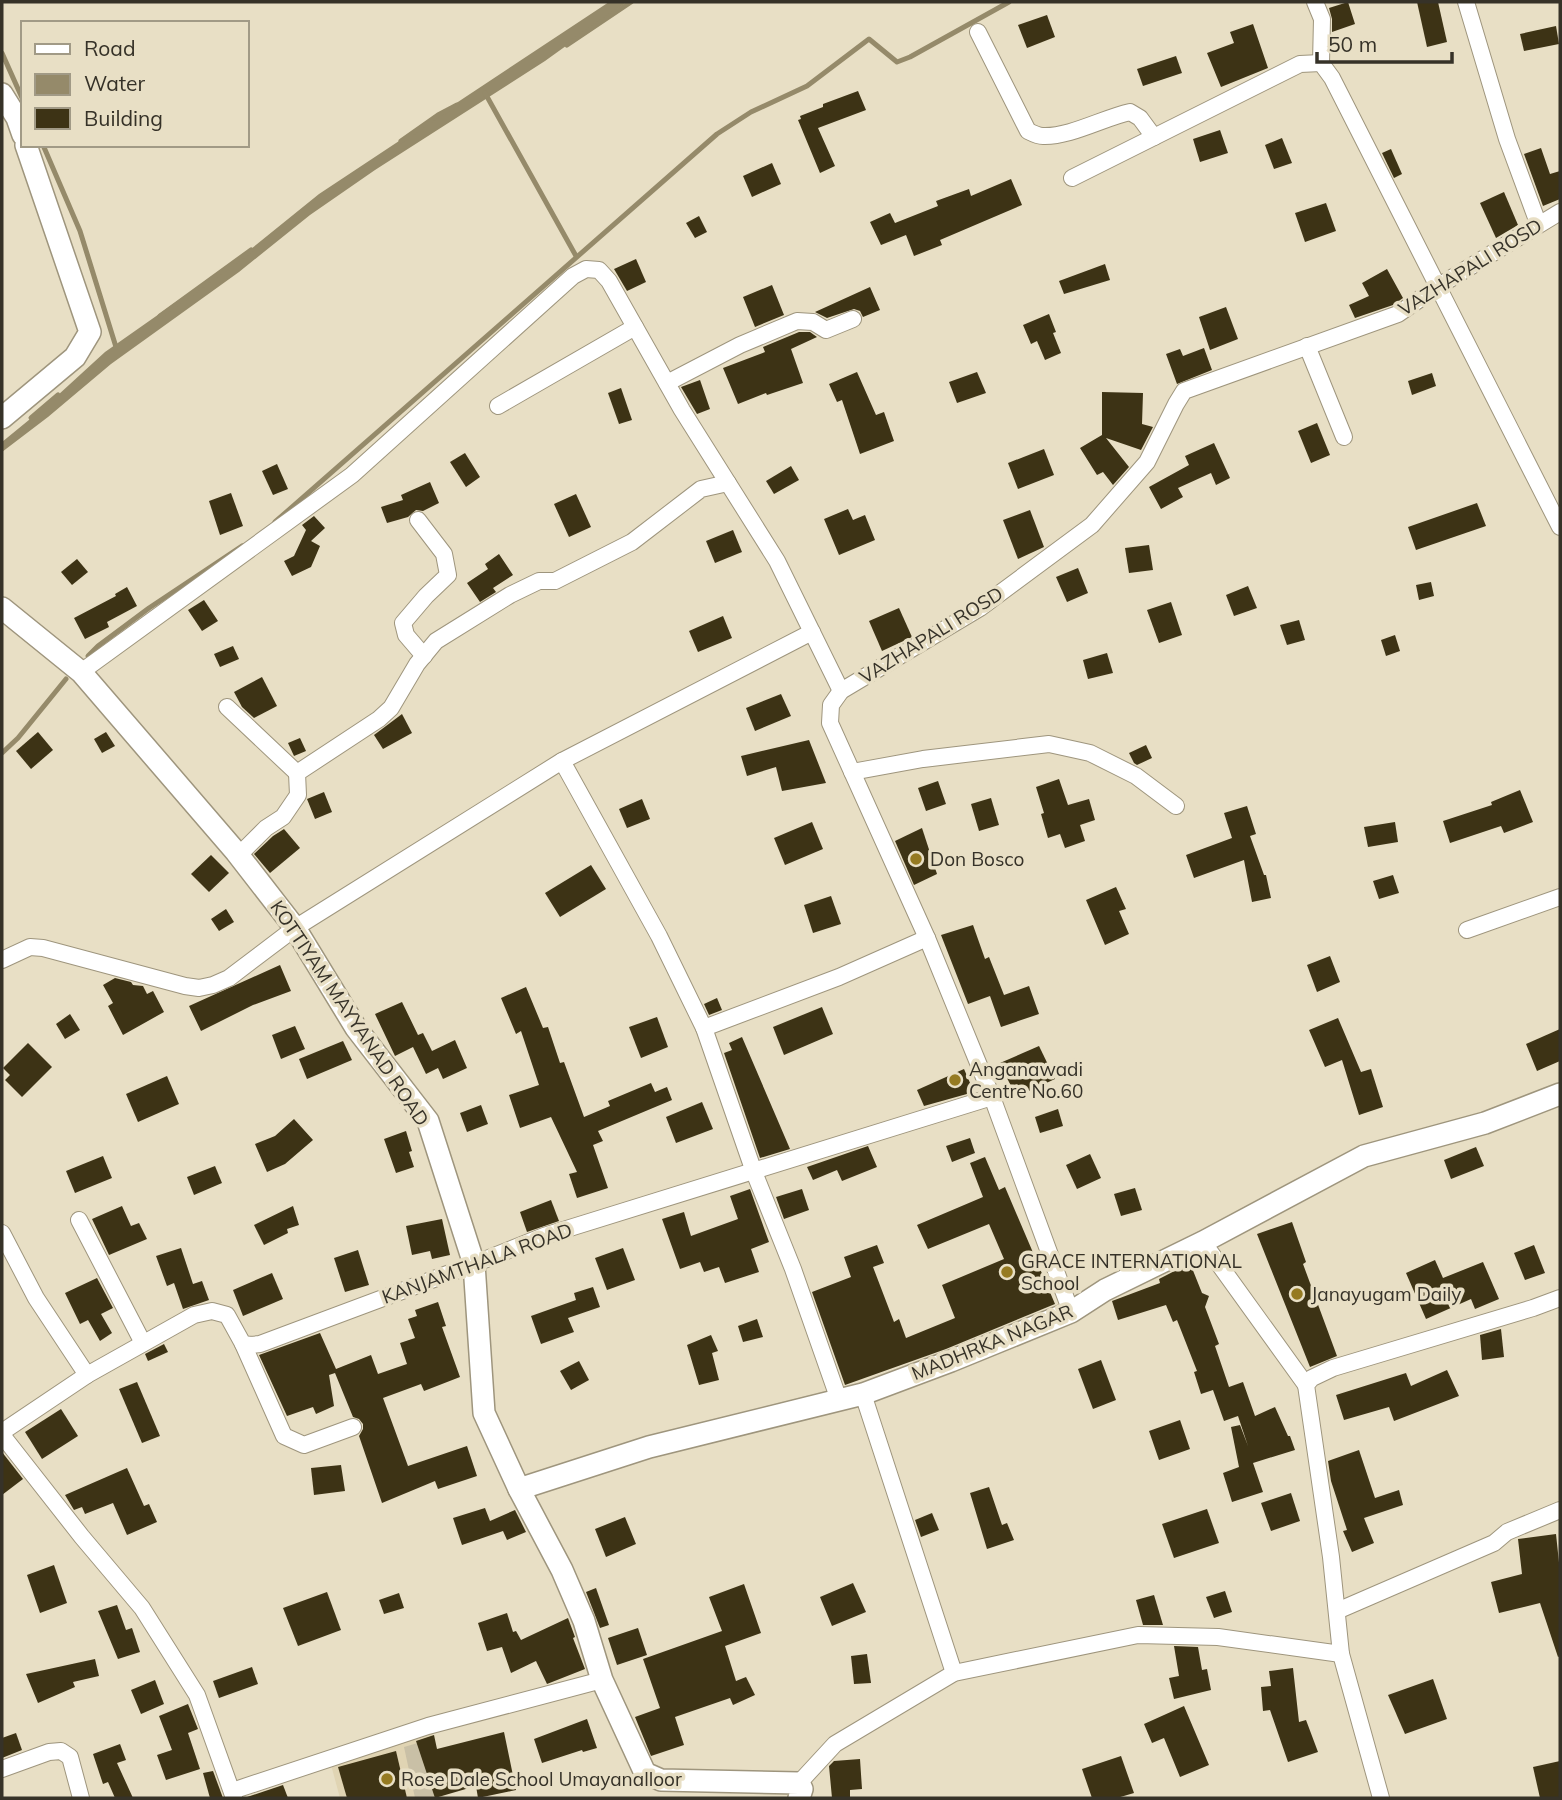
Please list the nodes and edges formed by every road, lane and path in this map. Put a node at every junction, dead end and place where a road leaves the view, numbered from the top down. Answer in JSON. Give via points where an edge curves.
{"nodes":[{"id":1,"x":1315,"y":2,"type":"edge"},
{"id":2,"x":1466,"y":2,"type":"edge"},
{"id":3,"x":978,"y":32,"type":"dead end"},
{"id":4,"x":1321,"y":63,"type":"junction"},
{"id":5,"x":2,"y":94,"type":"edge"},
{"id":6,"x":21,"y":129,"type":"edge"},
{"id":7,"x":1154,"y":136,"type":"junction"},
{"id":8,"x":27,"y":147,"type":"edge"},
{"id":9,"x":1072,"y":178,"type":"dead end"},
{"id":10,"x":1560,"y":212,"type":"edge"},
{"id":11,"x":1538,"y":223,"type":"junction"},
{"id":12,"x":1437,"y":287,"type":"junction"},
{"id":13,"x":853,"y":319,"type":"dead end"},
{"id":14,"x":635,"y":327,"type":"junction"},
{"id":15,"x":1307,"y":346,"type":"junction"},
{"id":16,"x":667,"y":383,"type":"junction"},
{"id":17,"x":498,"y":406,"type":"dead end"},
{"id":18,"x":2,"y":418,"type":"edge"},
{"id":19,"x":1344,"y":437,"type":"dead end"},
{"id":20,"x":727,"y":483,"type":"junction"},
{"id":21,"x":418,"y":520,"type":"dead end"},
{"id":22,"x":1560,"y":527,"type":"edge"},
{"id":23,"x":2,"y":608,"type":"edge"},
{"id":24,"x":812,"y":632,"type":"junction"},
{"id":25,"x":424,"y":656,"type":"junction"},
{"id":26,"x":81,"y":671,"type":"junction"},
{"id":27,"x":841,"y":691,"type":"junction"},
{"id":28,"x":227,"y":707,"type":"dead end"},
{"id":29,"x":562,"y":761,"type":"junction"},
{"id":30,"x":852,"y":772,"type":"junction"},
{"id":31,"x":297,"y":773,"type":"junction"},
{"id":32,"x":1176,"y":806,"type":"dead end"},
{"id":33,"x":239,"y":855,"type":"junction"},
{"id":34,"x":1560,"y":897,"type":"edge"},
{"id":35,"x":295,"y":928,"type":"junction"},
{"id":36,"x":1467,"y":930,"type":"dead end"},
{"id":37,"x":927,"y":939,"type":"junction"},
{"id":38,"x":2,"y":960,"type":"edge"},
{"id":39,"x":704,"y":1028,"type":"junction"},
{"id":40,"x":1560,"y":1094,"type":"edge"},
{"id":41,"x":992,"y":1097,"type":"junction"},
{"id":42,"x":754,"y":1172,"type":"junction"},
{"id":43,"x":79,"y":1220,"type":"dead end"},
{"id":44,"x":2,"y":1233,"type":"edge"},
{"id":45,"x":1203,"y":1242,"type":"junction"},
{"id":46,"x":474,"y":1264,"type":"junction"},
{"id":47,"x":1560,"y":1298,"type":"edge"},
{"id":48,"x":1070,"y":1312,"type":"junction"},
{"id":49,"x":143,"y":1343,"type":"junction"},
{"id":50,"x":243,"y":1344,"type":"junction"},
{"id":51,"x":87,"y":1375,"type":"junction"},
{"id":52,"x":1306,"y":1385,"type":"junction"},
{"id":53,"x":863,"y":1394,"type":"junction"},
{"id":54,"x":839,"y":1400,"type":"junction"},
{"id":55,"x":353,"y":1427,"type":"dead end"},
{"id":56,"x":2,"y":1434,"type":"edge"},
{"id":57,"x":519,"y":1489,"type":"junction"},
{"id":58,"x":1560,"y":1510,"type":"edge"},
{"id":59,"x":1337,"y":1611,"type":"junction"},
{"id":60,"x":1341,"y":1654,"type":"junction"},
{"id":61,"x":954,"y":1673,"type":"junction"},
{"id":62,"x":602,"y":1680,"type":"junction"},
{"id":63,"x":2,"y":1769,"type":"edge"},
{"id":64,"x":799,"y":1791,"type":"edge"},
{"id":65,"x":233,"y":1795,"type":"edge"},
{"id":66,"x":81,"y":1798,"type":"edge"},
{"id":67,"x":1381,"y":1798,"type":"edge"}],
"edges":[{"from":1,"to":4,"type":"street","via":[[1322,19]]},
{"from":2,"to":11,"type":"street"},
{"from":3,"to":7,"type":"street","via":[[1028,131],[1042,136],[1073,131],[1130,112]]},
{"from":4,"to":7,"type":"street","via":[[1300,64]]},
{"from":4,"to":12,"type":"street"},
{"from":5,"to":6,"type":"street"},
{"from":7,"to":9,"type":"street"},
{"from":8,"to":18,"type":"street","via":[[90,332],[75,357]]},
{"from":10,"to":11,"type":"street","name":"VAZHAPALI ROSD"},
{"from":11,"to":12,"type":"street","name":"VAZHAPALI ROSD"},
{"from":12,"to":15,"type":"street","name":"VAZHAPALI ROSD","via":[[1398,314]]},
{"from":12,"to":22,"type":"street"},
{"from":13,"to":16,"type":"street","via":[[826,330],[813,322],[797,321]]},
{"from":14,"to":16,"type":"street"},
{"from":14,"to":17,"type":"street"},
{"from":14,"to":26,"type":"street","via":[[600,270],[586,269],[573,276],[352,475]]},
{"from":15,"to":19,"type":"street"},
{"from":15,"to":27,"type":"street","name":"VAZHAPALI ROSD","via":[[1184,391],[1147,463],[1092,525],[980,608]]},
{"from":16,"to":20,"type":"street"},
{"from":20,"to":24,"type":"street","via":[[777,561]]},
{"from":20,"to":25,"type":"street","via":[[701,489],[625,546],[555,581],[539,581],[510,595],[436,642]]},
{"from":21,"to":25,"type":"street","via":[[444,554],[448,575],[403,624],[406,635]]},
{"from":23,"to":26,"type":"street","name":"KOTTIYAM MAYYANAD ROAD"},
{"from":24,"to":27,"type":"street"},
{"from":24,"to":29,"type":"street"},
{"from":25,"to":31,"type":"street","via":[[391,708]]},
{"from":26,"to":33,"type":"street","name":"KOTTIYAM MAYYANAD ROAD"},
{"from":27,"to":30,"type":"street","name":"VAZHAPALI ROSD","via":[[831,705],[830,723]]},
{"from":28,"to":31,"type":"street"},
{"from":29,"to":35,"type":"street"},
{"from":29,"to":39,"type":"street"},
{"from":30,"to":32,"type":"street","via":[[923,758],[1049,744],[1090,753],[1136,776]]},
{"from":30,"to":37,"type":"street","name":"VAZHAPALI ROSD"},
{"from":31,"to":33,"type":"street","via":[[298,795],[283,817]]},
{"from":33,"to":35,"type":"street","name":"KOTTIYAM MAYYANAD ROAD"},
{"from":34,"to":36,"type":"street"},
{"from":35,"to":38,"type":"street","via":[[229,978],[199,988],[43,948],[30,947]]},
{"from":35,"to":46,"type":"street","name":"KOTTIYAM MAYYANAD ROAD","via":[[356,1028],[428,1121]]},
{"from":37,"to":39,"type":"street"},
{"from":37,"to":41,"type":"street","name":"VAZHAPALI ROSD"},
{"from":39,"to":42,"type":"street"},
{"from":40,"to":45,"type":"street","name":"MADHRKA NAGAR","via":[[1485,1123],[1364,1156]]},
{"from":41,"to":42,"type":"street","name":"KANJAMTHALA ROAD"},
{"from":41,"to":48,"type":"street","name":"VAZHAPALI ROSD"},
{"from":42,"to":46,"type":"street","name":"KANJAMTHALA ROAD","via":[[544,1236]]},
{"from":42,"to":54,"type":"street"},
{"from":43,"to":49,"type":"street"},
{"from":44,"to":51,"type":"street","via":[[36,1298]]},
{"from":45,"to":48,"type":"street","name":"MADHRKA NAGAR"},
{"from":45,"to":52,"type":"street"},
{"from":46,"to":50,"type":"street","name":"KANJAMTHALA ROAD","via":[[273,1340]]},
{"from":46,"to":57,"type":"street","name":"KOTTIYAM MAYYANAD ROAD","via":[[484,1413]]},
{"from":47,"to":52,"type":"street","via":[[1333,1368]]},
{"from":48,"to":53,"type":"street","name":"MADHRKA NAGAR"},
{"from":49,"to":50,"type":"street","via":[[194,1315],[212,1311],[227,1315]]},
{"from":49,"to":51,"type":"street"},
{"from":50,"to":55,"type":"street","via":[[284,1436],[304,1445]]},
{"from":51,"to":56,"type":"street"},
{"from":52,"to":59,"type":"street"},
{"from":53,"to":54,"type":"street","name":"MADHRKA NAGAR"},
{"from":53,"to":61,"type":"street"},
{"from":54,"to":57,"type":"street","name":"MADHRKA NAGAR","via":[[649,1447]]},
{"from":56,"to":65,"type":"street","via":[[142,1608],[197,1695]]},
{"from":57,"to":62,"type":"street","name":"KOTTIYAM MAYYANAD ROAD","via":[[562,1570]]},
{"from":58,"to":59,"type":"street"},
{"from":59,"to":60,"type":"street"},
{"from":60,"to":61,"type":"street","via":[[1217,1637],[1138,1635]]},
{"from":60,"to":67,"type":"street"},
{"from":61,"to":64,"type":"street","via":[[835,1744]]},
{"from":62,"to":64,"type":"street","name":"KOTTIYAM MAYYANAD ROAD","via":[[645,1773],[661,1780]]},
{"from":62,"to":65,"type":"street","via":[[428,1727]]},
{"from":63,"to":66,"type":"street","via":[[61,1751],[69,1757]]}]}
